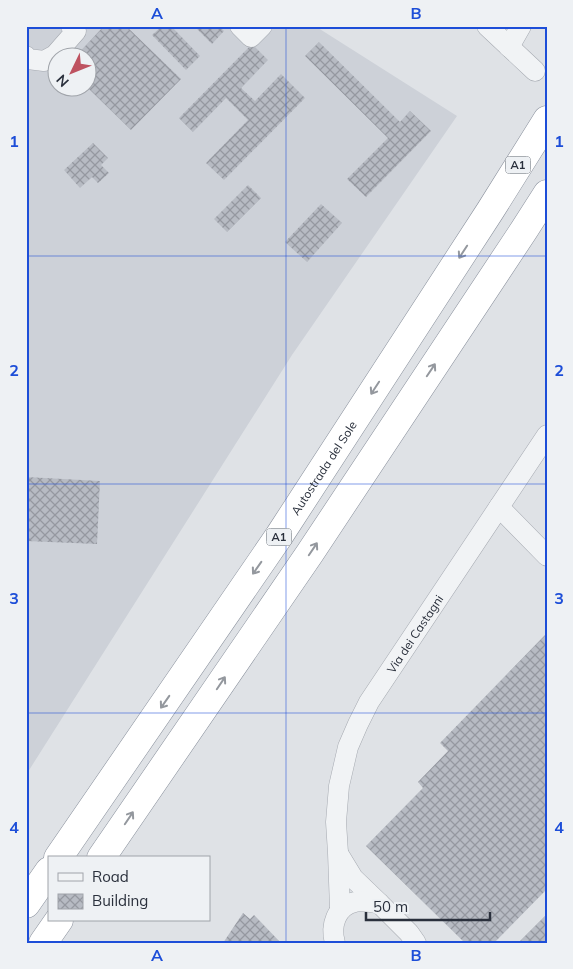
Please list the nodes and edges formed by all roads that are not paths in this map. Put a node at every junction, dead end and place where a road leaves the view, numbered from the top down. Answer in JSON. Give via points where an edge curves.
{"nodes":[{"id":1,"x":71,"y":26,"type":"edge"},
{"id":2,"x":240,"y":26,"type":"edge"},
{"id":3,"x":262,"y":26,"type":"edge"},
{"id":4,"x":487,"y":26,"type":"edge"},
{"id":5,"x":521,"y":26,"type":"edge"},
{"id":6,"x":509,"y":47,"type":"junction"},
{"id":7,"x":26,"y":56,"type":"edge"},
{"id":8,"x":541,"y":71,"type":"edge"},
{"id":9,"x":547,"y":120,"type":"edge"},
{"id":10,"x":547,"y":194,"type":"edge"},
{"id":11,"x":547,"y":435,"type":"edge"},
{"id":12,"x":499,"y":507,"type":"junction"},
{"id":13,"x":547,"y":556,"type":"edge"},
{"id":14,"x":338,"y":853,"type":"junction"},
{"id":15,"x":59,"y":856,"type":"edge"},
{"id":16,"x":102,"y":856,"type":"edge"},
{"id":17,"x":48,"y":873,"type":"edge"},
{"id":18,"x":379,"y":903,"type":"junction"},
{"id":19,"x":26,"y":904,"type":"edge"},
{"id":20,"x":340,"y":909,"type":"junction"},
{"id":21,"x":57,"y":922,"type":"edge"},
{"id":22,"x":43,"y":943,"type":"edge"},
{"id":23,"x":335,"y":943,"type":"edge"},
{"id":24,"x":416,"y":943,"type":"edge"}],
"edges":[{"from":1,"to":7,"type":"street","via":[[76,31],[55,55],[44,61]]},
{"from":2,"to":3,"type":"street","via":[[251,37]]},
{"from":4,"to":6,"type":"street"},
{"from":5,"to":6,"type":"street"},
{"from":6,"to":8,"type":"street"},
{"from":9,"to":15,"type":"highway","name":"Autostrada del Sole","number":"A1","one_way":true,"via":[[279,536]]},
{"from":16,"to":10,"type":"highway","one_way":true,"via":[[310,553]]},
{"from":11,"to":12,"type":"street","name":"Via dei Castagni"},
{"from":12,"to":13,"type":"street"},
{"from":12,"to":14,"type":"street","name":"Via dei Castagni","via":[[369,702],[358,724],[348,746],[339,786]]},
{"from":14,"to":18,"type":"street","name":"Via dei Castagni","via":[[353,878]]},
{"from":14,"to":20,"type":"street","name":"Via dei Castagni"},
{"from":17,"to":19,"type":"highway"},
{"from":18,"to":20,"type":"street","via":[[355,901]]},
{"from":18,"to":24,"type":"street","name":"Via dei Castagni"},
{"from":20,"to":23,"type":"street","name":"Via dei Castagni","via":[[333,928]]},
{"from":21,"to":22,"type":"highway"}]}
